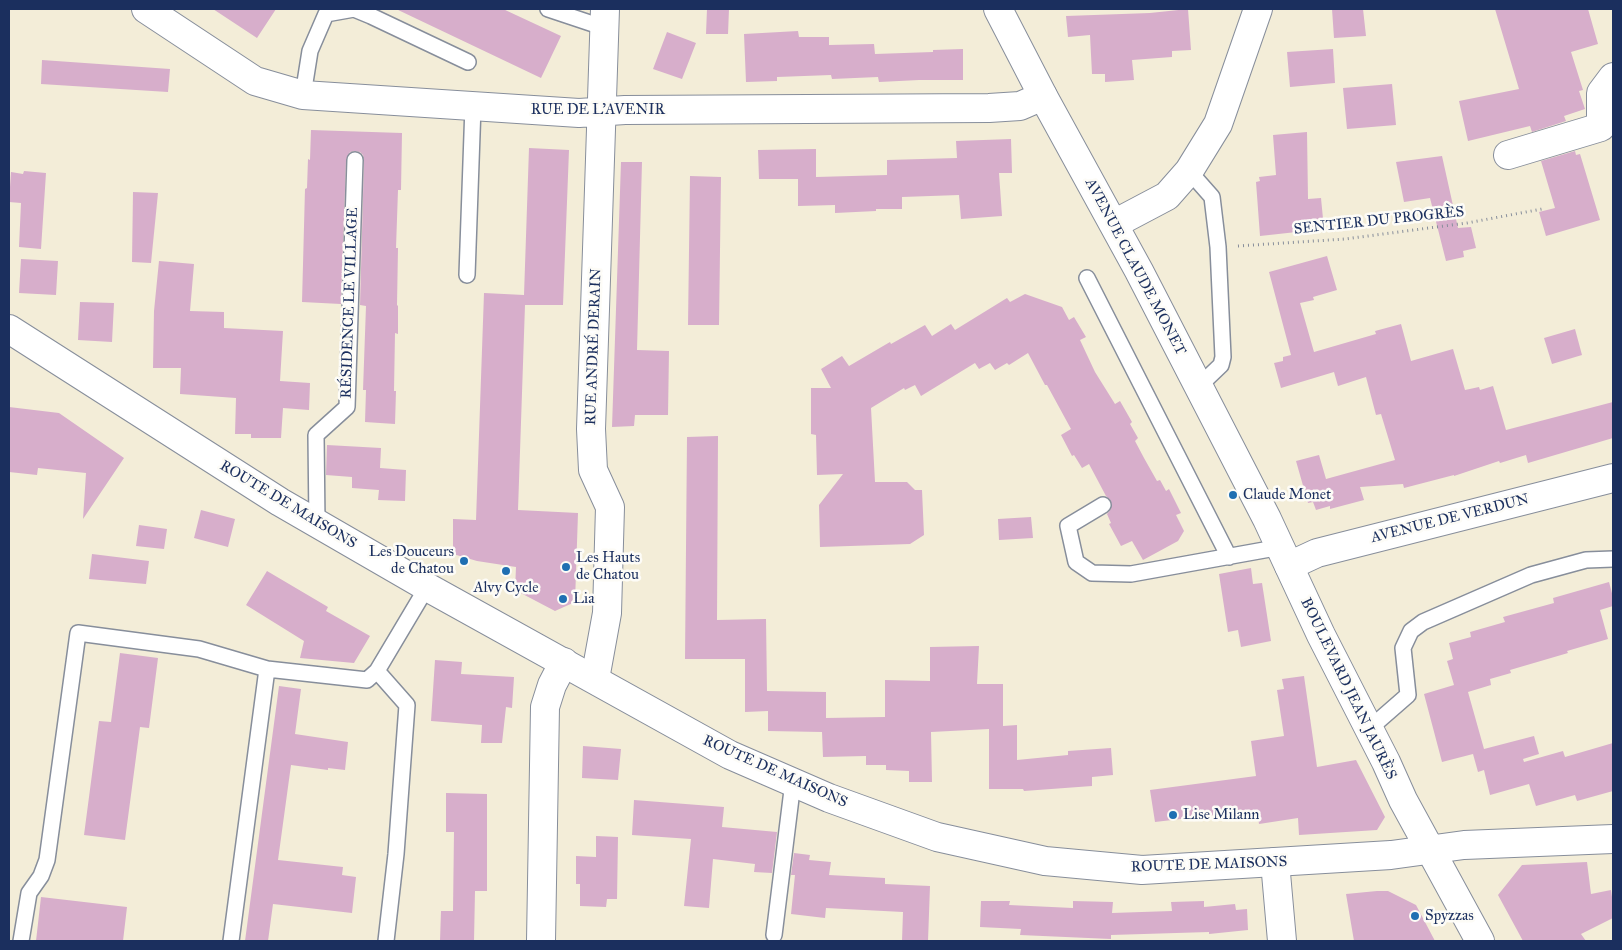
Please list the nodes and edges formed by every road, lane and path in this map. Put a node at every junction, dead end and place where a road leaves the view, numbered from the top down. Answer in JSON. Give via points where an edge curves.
{"nodes":[{"id":1,"x":146,"y":9,"type":"edge"},
{"id":2,"x":549,"y":9,"type":"edge"},
{"id":3,"x":998,"y":9,"type":"edge"},
{"id":4,"x":1258,"y":9,"type":"edge"},
{"id":5,"x":324,"y":11,"type":"edge"},
{"id":6,"x":605,"y":18,"type":"edge"},
{"id":7,"x":468,"y":62,"type":"dead end"},
{"id":8,"x":1613,"y":77,"type":"edge"},
{"id":9,"x":303,"y":95,"type":"junction"},
{"id":10,"x":1043,"y":96,"type":"junction"},
{"id":11,"x":473,"y":106,"type":"junction"},
{"id":12,"x":602,"y":111,"type":"junction"},
{"id":13,"x":1508,"y":155,"type":"dead end"},
{"id":14,"x":355,"y":160,"type":"dead end"},
{"id":15,"x":1189,"y":171,"type":"junction"},
{"id":16,"x":1542,"y":208,"type":"dead end"},
{"id":17,"x":1114,"y":224,"type":"junction"},
{"id":18,"x":1218,"y":247,"type":"junction"},
{"id":19,"x":467,"y":275,"type":"dead end"},
{"id":20,"x":1087,"y":278,"type":"dead end"},
{"id":21,"x":9,"y":329,"type":"edge"},
{"id":22,"x":1198,"y":387,"type":"junction"},
{"id":23,"x":1613,"y":478,"type":"edge"},
{"id":24,"x":1103,"y":505,"type":"dead end"},
{"id":25,"x":317,"y":524,"type":"junction"},
{"id":26,"x":1280,"y":546,"type":"junction"},
{"id":27,"x":1230,"y":557,"type":"junction"},
{"id":28,"x":1613,"y":559,"type":"edge"},
{"id":29,"x":427,"y":587,"type":"junction"},
{"id":30,"x":564,"y":662,"type":"junction"},
{"id":31,"x":267,"y":670,"type":"junction"},
{"id":32,"x":377,"y":671,"type":"junction"},
{"id":33,"x":595,"y":679,"type":"junction"},
{"id":34,"x":1369,"y":729,"type":"junction"},
{"id":35,"x":793,"y":782,"type":"junction"},
{"id":36,"x":1613,"y":839,"type":"edge"},
{"id":37,"x":1431,"y":850,"type":"junction"},
{"id":38,"x":1275,"y":862,"type":"junction"},
{"id":39,"x":774,"y":934,"type":"dead end"},
{"id":40,"x":22,"y":941,"type":"edge"},
{"id":41,"x":231,"y":941,"type":"edge"},
{"id":42,"x":386,"y":941,"type":"edge"},
{"id":43,"x":541,"y":941,"type":"edge"},
{"id":44,"x":1282,"y":941,"type":"edge"},
{"id":45,"x":1480,"y":941,"type":"edge"}],
"edges":[{"from":1,"to":9,"type":"street","name":"RUE DE L'AVENIR","via":[[255,81]]},
{"from":2,"to":6,"type":"lane"},
{"from":3,"to":10,"type":"street","name":"AVENUE CLAUDE MONET"},
{"from":4,"to":15,"type":"street","via":[[1218,124]]},
{"from":5,"to":7,"type":"lane","via":[[354,9]]},
{"from":5,"to":9,"type":"lane","via":[[310,51]]},
{"from":6,"to":12,"type":"street","name":"RUE ANDRÉ DERAIN"},
{"from":8,"to":13,"type":"street","via":[[1602,94],[1601,127]]},
{"from":9,"to":11,"type":"street","name":"RUE DE L'AVENIR"},
{"from":10,"to":12,"type":"street","name":"RUE DE L'AVENIR","via":[[1020,106],[989,108]]},
{"from":10,"to":17,"type":"street","name":"AVENUE CLAUDE MONET"},
{"from":11,"to":12,"type":"street","name":"RUE DE L'AVENIR","via":[[579,113]]},
{"from":11,"to":19,"type":"lane"},
{"from":12,"to":33,"type":"street","name":"RUE ANDRÉ DERAIN","via":[[591,429],[593,470],[610,508],[607,613]]},
{"from":14,"to":25,"type":"lane","name":"RÉSIDENCE LE VILLAGE","via":[[347,408],[316,435]]},
{"from":15,"to":17,"type":"street","via":[[1167,196]]},
{"from":15,"to":18,"type":"lane","via":[[1212,197]]},
{"from":16,"to":18,"type":"path","name":"SENTIER DU PROGRÈS","via":[[1467,223],[1345,239]]},
{"from":17,"to":22,"type":"street","name":"AVENUE CLAUDE MONET"},
{"from":18,"to":22,"type":"lane","via":[[1223,357],[1220,365]]},
{"from":20,"to":27,"type":"lane"},
{"from":21,"to":25,"type":"street","name":"ROUTE DE MAISONS"},
{"from":22,"to":26,"type":"street","name":"AVENUE CLAUDE MONET"},
{"from":23,"to":26,"type":"street","name":"AVENUE DE VERDUN","via":[[1317,553]]},
{"from":24,"to":27,"type":"lane","via":[[1068,526],[1076,562],[1092,574],[1131,574]]},
{"from":25,"to":29,"type":"street","name":"ROUTE DE MAISONS"},
{"from":26,"to":27,"type":"lane"},
{"from":26,"to":34,"type":"street","name":"BOULEVARD JEAN JAURÈS"},
{"from":28,"to":34,"type":"lane","via":[[1586,560],[1531,575],[1417,626],[1403,648],[1408,695]]},
{"from":29,"to":30,"type":"street","name":"ROUTE DE MAISONS"},
{"from":29,"to":32,"type":"lane"},
{"from":30,"to":33,"type":"street","name":"ROUTE DE MAISONS"},
{"from":30,"to":43,"type":"street","via":[[545,707]]},
{"from":31,"to":32,"type":"lane","via":[[367,680]]},
{"from":31,"to":40,"type":"lane","via":[[199,649],[78,634],[47,860],[41,876],[29,892]]},
{"from":31,"to":41,"type":"lane"},
{"from":32,"to":42,"type":"lane","via":[[407,705]]},
{"from":33,"to":35,"type":"street","name":"ROUTE DE MAISONS","via":[[730,755]]},
{"from":34,"to":37,"type":"street","name":"BOULEVARD JEAN JAURÈS"},
{"from":35,"to":38,"type":"street","name":"ROUTE DE MAISONS","via":[[937,837],[1045,861],[1142,870]]},
{"from":35,"to":39,"type":"lane"},
{"from":36,"to":37,"type":"street","name":"ROUTE DE MAISONS","via":[[1464,845]]},
{"from":37,"to":38,"type":"street","name":"ROUTE DE MAISONS"},
{"from":37,"to":45,"type":"street","name":"BOULEVARD JEAN JAURÈS"},
{"from":38,"to":44,"type":"street"}]}
